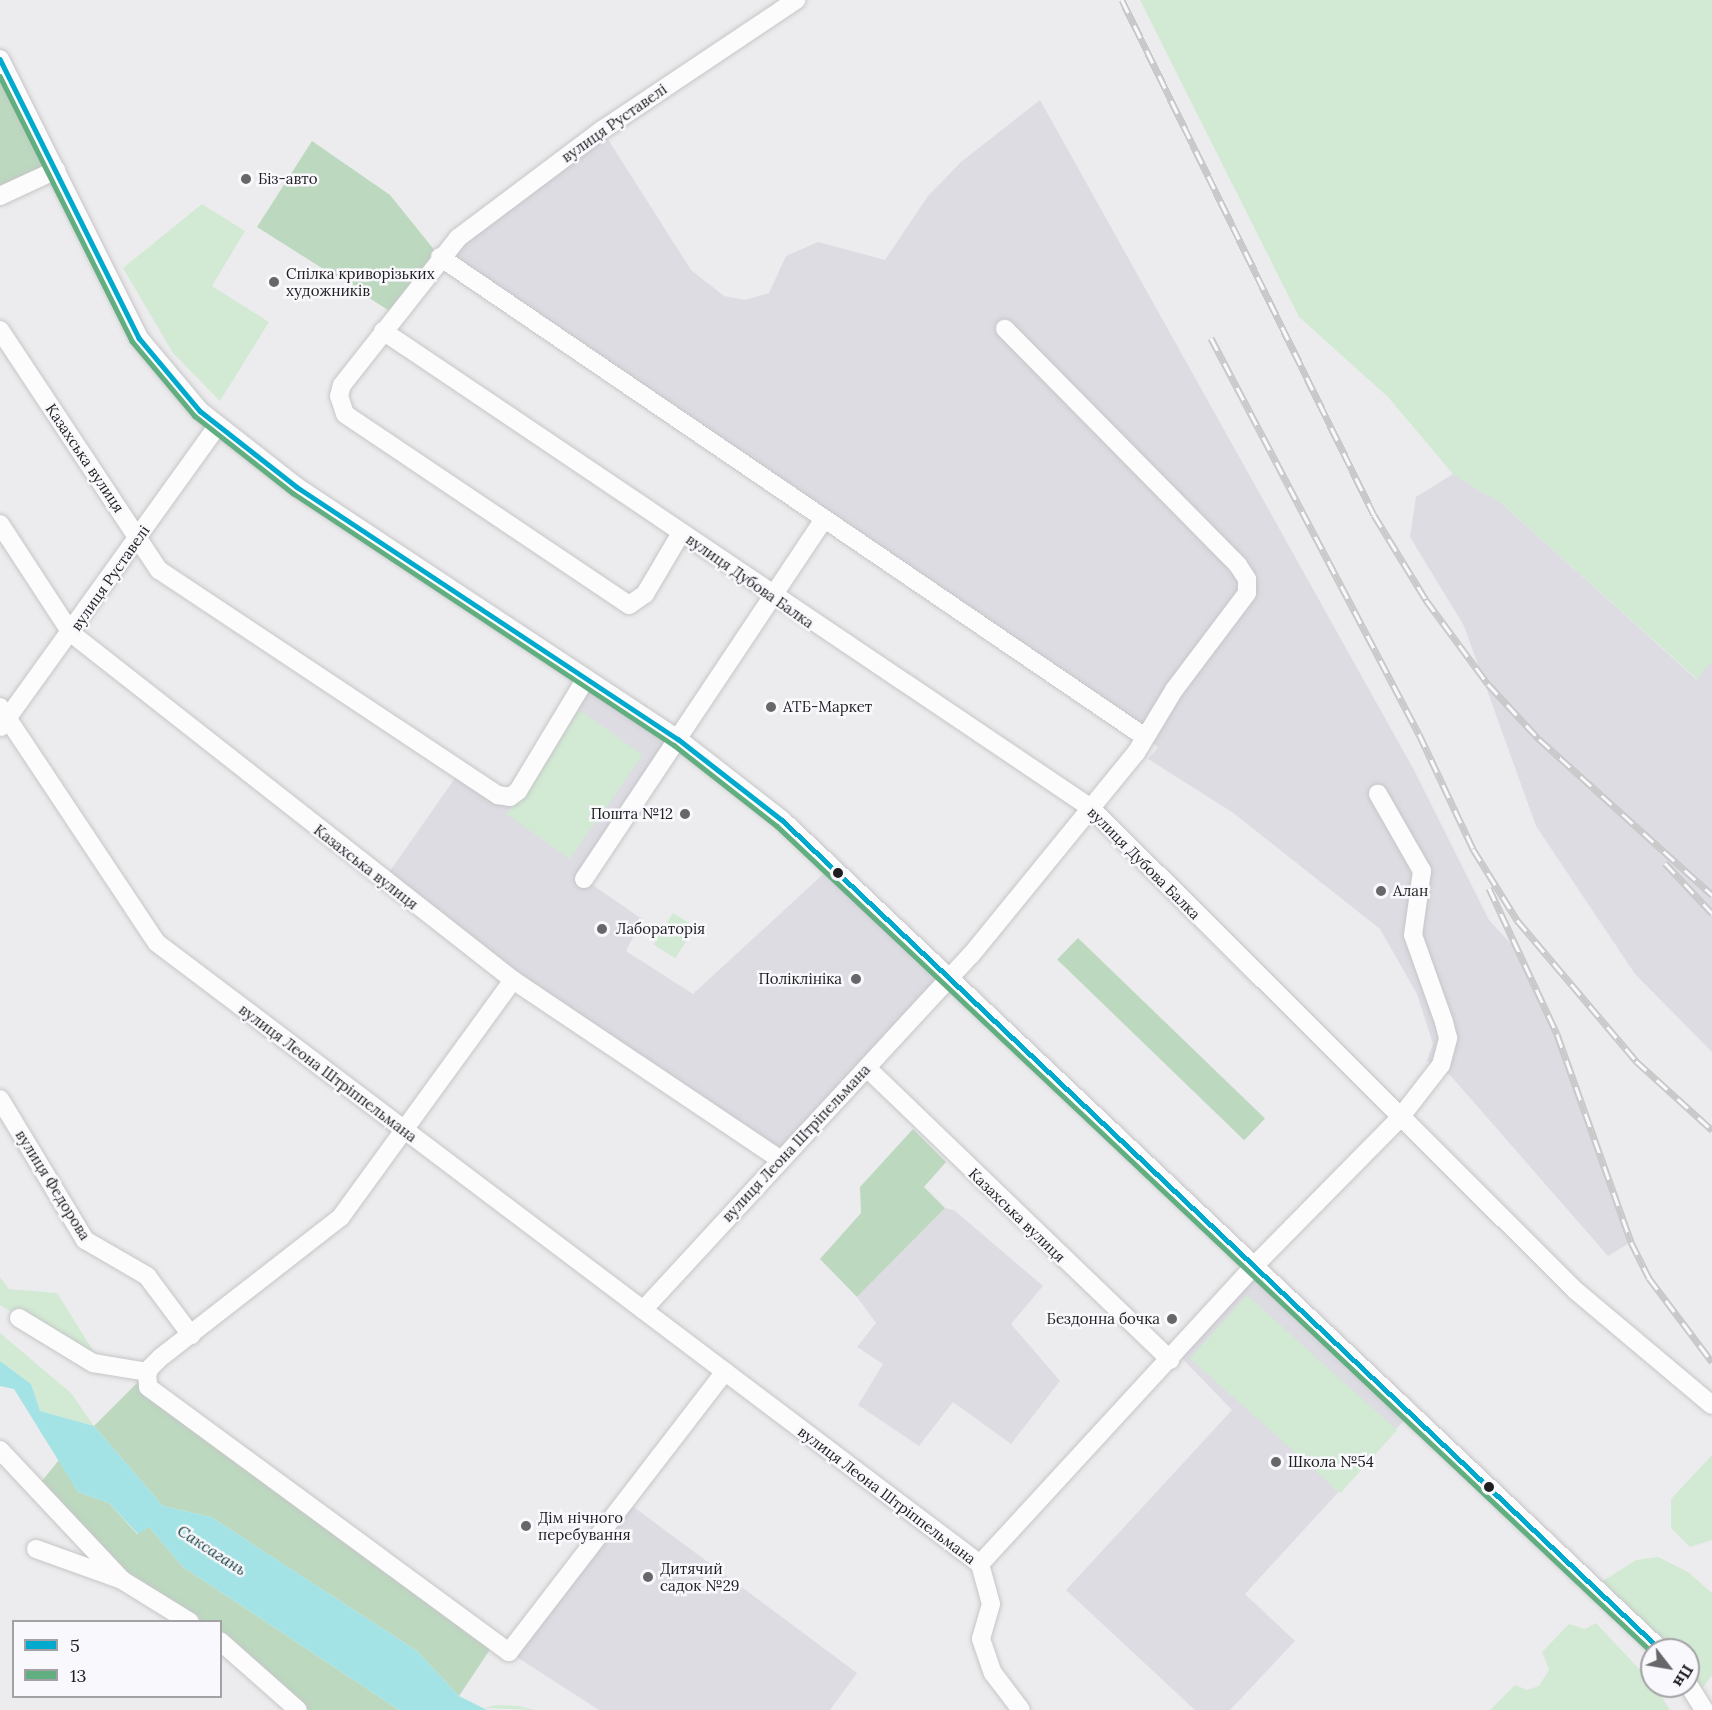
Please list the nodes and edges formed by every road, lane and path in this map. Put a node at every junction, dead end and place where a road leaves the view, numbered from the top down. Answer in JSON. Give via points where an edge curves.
{"nodes":[{"id":1,"x":796,"y":0,"type":"edge"},
{"id":2,"x":0,"y":59,"type":"edge"},
{"id":3,"x":56,"y":170,"type":"junction"},
{"id":4,"x":0,"y":196,"type":"edge"},
{"id":5,"x":440,"y":257,"type":"junction"},
{"id":6,"x":1005,"y":329,"type":"dead end"},
{"id":7,"x":0,"y":330,"type":"edge"},
{"id":8,"x":383,"y":331,"type":"junction"},
{"id":9,"x":217,"y":426,"type":"junction"},
{"id":10,"x":823,"y":521,"type":"junction"},
{"id":11,"x":0,"y":524,"type":"edge"},
{"id":12,"x":681,"y":533,"type":"junction"},
{"id":13,"x":137,"y":539,"type":"junction"},
{"id":14,"x":773,"y":598,"type":"junction"},
{"id":15,"x":71,"y":633,"type":"junction"},
{"id":16,"x":585,"y":680,"type":"junction"},
{"id":17,"x":3,"y":718,"type":"edge"},
{"id":18,"x":1145,"y":737,"type":"junction"},
{"id":19,"x":678,"y":739,"type":"junction"},
{"id":20,"x":1378,"y":794,"type":"dead end"},
{"id":21,"x":1091,"y":808,"type":"junction"},
{"id":22,"x":584,"y":879,"type":"dead end"},
{"id":23,"x":951,"y":978,"type":"junction"},
{"id":24,"x":513,"y":980,"type":"junction"},
{"id":25,"x":867,"y":1068,"type":"junction"},
{"id":26,"x":0,"y":1099,"type":"edge"},
{"id":27,"x":1399,"y":1119,"type":"junction"},
{"id":28,"x":405,"y":1132,"type":"junction"},
{"id":29,"x":779,"y":1159,"type":"junction"},
{"id":30,"x":1254,"y":1266,"type":"junction"},
{"id":31,"x":643,"y":1310,"type":"junction"},
{"id":32,"x":19,"y":1318,"type":"dead end"},
{"id":33,"x":191,"y":1335,"type":"junction"},
{"id":34,"x":1170,"y":1360,"type":"junction"},
{"id":35,"x":148,"y":1372,"type":"junction"},
{"id":36,"x":725,"y":1372,"type":"junction"},
{"id":37,"x":1712,"y":1405,"type":"edge"},
{"id":38,"x":0,"y":1450,"type":"edge"},
{"id":39,"x":36,"y":1550,"type":"dead end"},
{"id":40,"x":980,"y":1564,"type":"junction"},
{"id":41,"x":122,"y":1580,"type":"junction"},
{"id":42,"x":187,"y":1620,"type":"edge"},
{"id":43,"x":1648,"y":1638,"type":"edge"},
{"id":44,"x":222,"y":1643,"type":"edge"},
{"id":45,"x":298,"y":1710,"type":"edge"},
{"id":46,"x":1021,"y":1710,"type":"edge"}],
"edges":[{"from":1,"to":5,"type":"street","name":"вулиця Руставелі","via":[[576,149]]},
{"from":2,"to":3,"type":"street"},
{"from":3,"to":4,"type":"street"},
{"from":3,"to":9,"type":"street","via":[[139,338]]},
{"from":5,"to":8,"type":"street","name":"вулиця Руставелі"},
{"from":5,"to":10,"type":"street"},
{"from":6,"to":18,"type":"street","name":"вулиця Леона Штріпельмана","via":[[1247,579],[1247,593],[1233,616]]},
{"from":7,"to":13,"type":"street","name":"Казахська вулиця"},
{"from":8,"to":12,"type":"street","name":"вулиця Дубова Балка"},
{"from":8,"to":12,"type":"street","name":"вулиця Руставелі","via":[[342,385],[343,412],[593,582],[634,604]]},
{"from":9,"to":13,"type":"street","name":"вулиця Руставелі"},
{"from":9,"to":16,"type":"street","via":[[297,488]]},
{"from":10,"to":14,"type":"street"},
{"from":10,"to":18,"type":"street"},
{"from":11,"to":15,"type":"street","name":"Казахська вулиця"},
{"from":12,"to":14,"type":"street","name":"вулиця Дубова Балка"},
{"from":13,"to":15,"type":"street","name":"вулиця Руставелі"},
{"from":13,"to":16,"type":"street","name":"Казахська вулиця","via":[[159,570],[504,798],[525,782]]},
{"from":14,"to":19,"type":"street"},
{"from":14,"to":21,"type":"street","name":"вулиця Дубова Балка"},
{"from":15,"to":17,"type":"street","name":"вулиця Руставелі"},
{"from":15,"to":24,"type":"street","name":"Казахська вулиця"},
{"from":16,"to":19,"type":"street"},
{"from":17,"to":28,"type":"street","name":"вулиця Леона Штріппельмана","via":[[157,943]]},
{"from":18,"to":21,"type":"street","name":"вулиця Леона Штріпельмана"},
{"from":19,"to":22,"type":"street"},
{"from":19,"to":23,"type":"street","via":[[798,834]]},
{"from":20,"to":27,"type":"street","via":[[1422,871],[1415,946],[1448,1038],[1441,1065]]},
{"from":21,"to":23,"type":"street","name":"вулиця Леона Штріпельмана"},
{"from":21,"to":27,"type":"street","name":"вулиця Дубова Балка"},
{"from":23,"to":25,"type":"street","name":"вулиця Леона Штріпельмана"},
{"from":23,"to":30,"type":"street"},
{"from":24,"to":28,"type":"street"},
{"from":24,"to":29,"type":"street","name":"Казахська вулиця"},
{"from":25,"to":29,"type":"street","name":"вулиця Леона Штріпельмана"},
{"from":25,"to":34,"type":"street","name":"Казахська вулиця"},
{"from":26,"to":33,"type":"street","name":"вулиця Федорова","via":[[85,1240],[147,1276]]},
{"from":27,"to":30,"type":"street"},
{"from":27,"to":37,"type":"street","name":"вулиця Дубова Балка","via":[[1576,1291]]},
{"from":28,"to":31,"type":"street","name":"вулиця Леона Штріппельмана"},
{"from":28,"to":33,"type":"street","via":[[341,1217]]},
{"from":29,"to":31,"type":"street","name":"вулиця Леона Штріпельмана"},
{"from":30,"to":34,"type":"street"},
{"from":30,"to":43,"type":"street"},
{"from":31,"to":36,"type":"street","name":"вулиця Леона Штріппельмана"},
{"from":32,"to":35,"type":"street","via":[[93,1364]]},
{"from":33,"to":35,"type":"street"},
{"from":34,"to":40,"type":"street"},
{"from":35,"to":36,"type":"street","via":[[148,1387],[157,1395],[510,1652]]},
{"from":36,"to":40,"type":"street","name":"вулиця Леона Штріппельмана"},
{"from":38,"to":41,"type":"street"},
{"from":39,"to":41,"type":"street"},
{"from":40,"to":46,"type":"street","name":"вулиця Леона Штріппельмана","via":[[991,1604],[981,1639],[993,1673]]},
{"from":41,"to":42,"type":"street"},
{"from":44,"to":45,"type":"street"}]}
